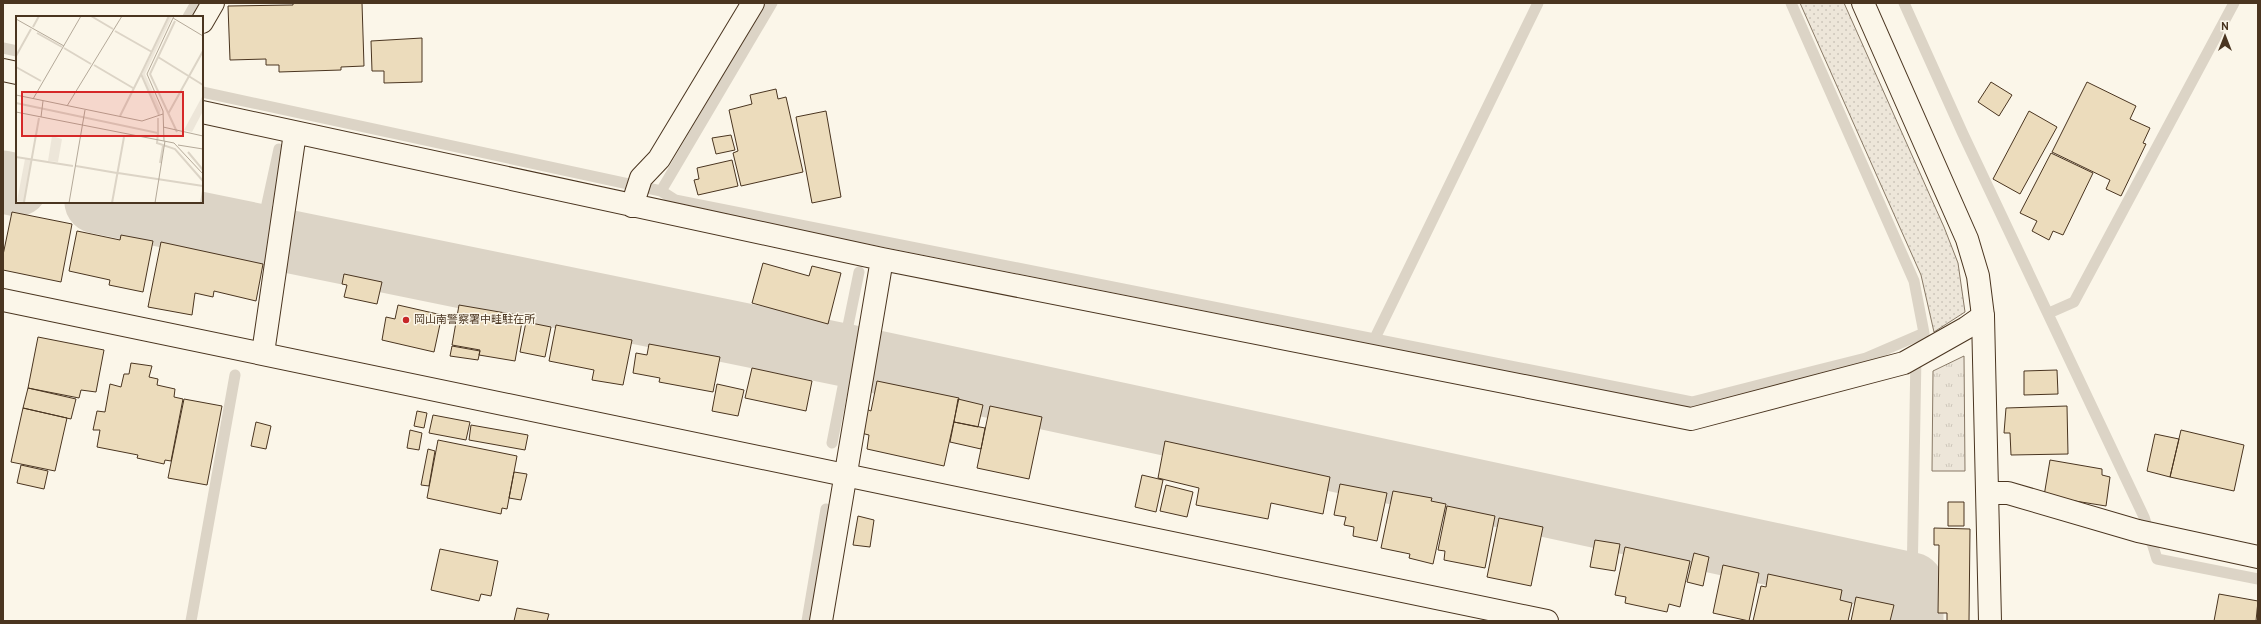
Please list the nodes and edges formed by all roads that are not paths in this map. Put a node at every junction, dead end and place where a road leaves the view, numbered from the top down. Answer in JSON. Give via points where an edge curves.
{"nodes":[{"id":1,"x":213,"y":3,"type":"edge"},
{"id":2,"x":753,"y":3,"type":"edge"},
{"id":3,"x":1863,"y":3,"type":"edge"},
{"id":4,"x":203,"y":20,"type":"edge"},
{"id":5,"x":3,"y":70,"type":"edge"},
{"id":6,"x":16,"y":73,"type":"edge"},
{"id":7,"x":203,"y":112,"type":"edge"},
{"id":8,"x":295,"y":132,"type":"junction"},
{"id":9,"x":636,"y":192,"type":"junction"},
{"id":10,"x":882,"y":259,"type":"junction"},
{"id":11,"x":3,"y":300,"type":"edge"},
{"id":12,"x":1983,"y":316,"type":"junction"},
{"id":13,"x":263,"y":353,"type":"junction"},
{"id":14,"x":847,"y":475,"type":"junction"},
{"id":15,"x":1988,"y":494,"type":"junction"},
{"id":16,"x":2258,"y":558,"type":"edge"},
{"id":17,"x":821,"y":621,"type":"edge"},
{"id":18,"x":1547,"y":621,"type":"edge"},
{"id":19,"x":1990,"y":621,"type":"edge"}],
"edges":[{"from":1,"to":4,"type":"street"},
{"from":2,"to":9,"type":"street","via":[[659,159]]},
{"from":3,"to":12,"type":"street","via":[[1967,239],[1978,276]]},
{"from":5,"to":6,"type":"street"},
{"from":7,"to":8,"type":"street"},
{"from":8,"to":9,"type":"street"},
{"from":8,"to":13,"type":"street"},
{"from":9,"to":10,"type":"street"},
{"from":10,"to":12,"type":"street","via":[[1691,419],[1904,363]]},
{"from":10,"to":14,"type":"street"},
{"from":11,"to":13,"type":"street"},
{"from":12,"to":15,"type":"street"},
{"from":13,"to":14,"type":"street"},
{"from":14,"to":17,"type":"street"},
{"from":14,"to":18,"type":"street"},
{"from":15,"to":16,"type":"street","via":[[2008,494],[2149,534]]},
{"from":15,"to":19,"type":"street"}]}
